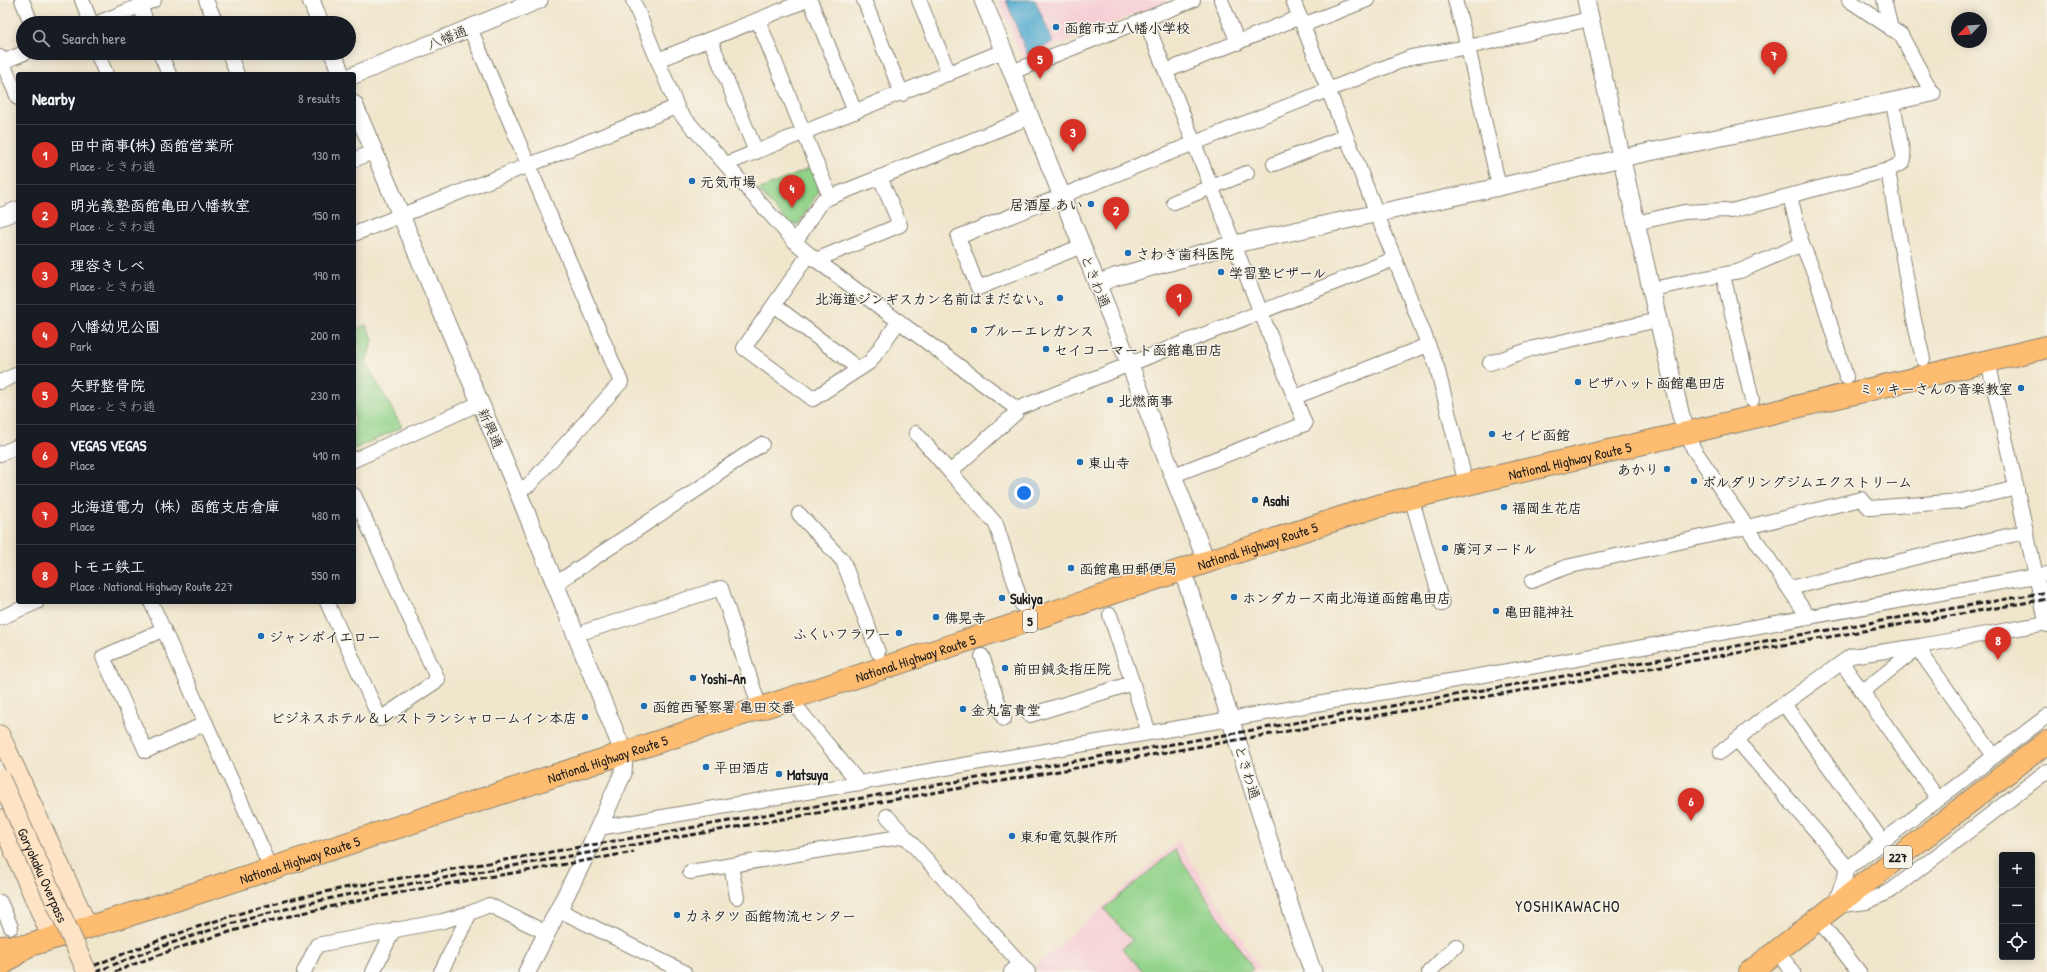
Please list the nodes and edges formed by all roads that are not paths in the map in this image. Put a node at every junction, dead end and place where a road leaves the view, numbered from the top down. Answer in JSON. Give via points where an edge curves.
{"nodes":[{"id":1,"x":22,"y":0,"type":"edge"},
{"id":2,"x":82,"y":0,"type":"edge"},
{"id":3,"x":154,"y":0,"type":"edge"},
{"id":4,"x":206,"y":0,"type":"edge"},
{"id":5,"x":311,"y":0,"type":"edge"},
{"id":6,"x":539,"y":0,"type":"edge"},
{"id":7,"x":633,"y":0,"type":"edge"},
{"id":8,"x":807,"y":0,"type":"edge"},
{"id":9,"x":810,"y":0,"type":"edge"},
{"id":10,"x":864,"y":0,"type":"edge"},
{"id":11,"x":918,"y":0,"type":"edge"},
{"id":12,"x":983,"y":0,"type":"edge"},
{"id":13,"x":1192,"y":0,"type":"edge"},
{"id":14,"x":1221,"y":0,"type":"edge"},
{"id":15,"x":1293,"y":0,"type":"edge"},
{"id":16,"x":1367,"y":0,"type":"edge"},
{"id":17,"x":1455,"y":0,"type":"edge"},
{"id":18,"x":1586,"y":0,"type":"edge"},
{"id":19,"x":1849,"y":0,"type":"edge"},
{"id":20,"x":1884,"y":0,"type":"edge"},
{"id":21,"x":140,"y":6,"type":"junction"},
{"id":22,"x":28,"y":16,"type":"edge"},
{"id":23,"x":88,"y":16,"type":"edge"},
{"id":24,"x":115,"y":16,"type":"edge"},
{"id":25,"x":145,"y":16,"type":"edge"},
{"id":26,"x":213,"y":16,"type":"edge"},
{"id":27,"x":317,"y":16,"type":"edge"},
{"id":28,"x":1145,"y":19,"type":"junction"},
{"id":29,"x":1590,"y":19,"type":"junction"},
{"id":30,"x":758,"y":20,"type":"junction"},
{"id":31,"x":1301,"y":21,"type":"junction"},
{"id":32,"x":470,"y":28,"type":"junction"},
{"id":33,"x":1891,"y":29,"type":"junction"},
{"id":34,"x":710,"y":39,"type":"junction"},
{"id":35,"x":1238,"y":43,"type":"junction"},
{"id":36,"x":1468,"y":47,"type":"junction"},
{"id":37,"x":1003,"y":51,"type":"junction"},
{"id":38,"x":16,"y":56,"type":"edge"},
{"id":39,"x":100,"y":60,"type":"edge"},
{"id":40,"x":163,"y":60,"type":"edge"},
{"id":41,"x":232,"y":60,"type":"edge"},
{"id":42,"x":335,"y":60,"type":"edge"},
{"id":43,"x":658,"y":60,"type":"junction"},
{"id":44,"x":1,"y":61,"type":"edge"},
{"id":45,"x":1166,"y":71,"type":"junction"},
{"id":46,"x":105,"y":72,"type":"edge"},
{"id":47,"x":168,"y":72,"type":"edge"},
{"id":48,"x":236,"y":72,"type":"edge"},
{"id":49,"x":340,"y":72,"type":"edge"},
{"id":50,"x":1012,"y":72,"type":"junction"},
{"id":51,"x":356,"y":74,"type":"edge"},
{"id":52,"x":949,"y":74,"type":"junction"},
{"id":53,"x":1329,"y":91,"type":"junction"},
{"id":54,"x":1932,"y":93,"type":"joint"},
{"id":55,"x":16,"y":94,"type":"edge"},
{"id":56,"x":902,"y":94,"type":"junction"},
{"id":57,"x":676,"y":107,"type":"junction"},
{"id":58,"x":356,"y":109,"type":"edge"},
{"id":59,"x":1894,"y":109,"type":"dead end"},
{"id":60,"x":855,"y":112,"type":"junction"},
{"id":61,"x":1030,"y":117,"type":"junction"},
{"id":62,"x":803,"y":134,"type":"junction"},
{"id":63,"x":1346,"y":136,"type":"junction"},
{"id":64,"x":1195,"y":143,"type":"junction"},
{"id":65,"x":374,"y":151,"type":"junction"},
{"id":66,"x":756,"y":152,"type":"junction"},
{"id":67,"x":1621,"y":158,"type":"junction"},
{"id":68,"x":356,"y":159,"type":"edge"},
{"id":69,"x":527,"y":164,"type":"junction"},
{"id":70,"x":726,"y":164,"type":"junction"},
{"id":71,"x":1274,"y":164,"type":"dead end"},
{"id":72,"x":1888,"y":170,"type":"junction"},
{"id":73,"x":1248,"y":173,"type":"dead end"},
{"id":74,"x":880,"y":177,"type":"junction"},
{"id":75,"x":1212,"y":187,"type":"junction"},
{"id":76,"x":1499,"y":187,"type":"junction"},
{"id":77,"x":1062,"y":196,"type":"junction"},
{"id":78,"x":1790,"y":196,"type":"junction"},
{"id":79,"x":830,"y":197,"type":"junction"},
{"id":80,"x":1174,"y":202,"type":"dead end"},
{"id":81,"x":16,"y":211,"type":"edge"},
{"id":82,"x":1377,"y":214,"type":"junction"},
{"id":83,"x":400,"y":215,"type":"junction"},
{"id":84,"x":0,"y":217,"type":"edge"},
{"id":85,"x":1636,"y":223,"type":"junction"},
{"id":86,"x":356,"y":233,"type":"edge"},
{"id":87,"x":795,"y":242,"type":"junction"},
{"id":88,"x":1234,"y":244,"type":"junction"},
{"id":89,"x":1802,"y":244,"type":"junction"},
{"id":90,"x":1082,"y":246,"type":"junction"},
{"id":91,"x":812,"y":257,"type":"junction"},
{"id":92,"x":1394,"y":259,"type":"junction"},
{"id":93,"x":1723,"y":275,"type":"junction"},
{"id":94,"x":1097,"y":284,"type":"junction"},
{"id":95,"x":1652,"y":290,"type":"junction"},
{"id":96,"x":774,"y":305,"type":"junction"},
{"id":97,"x":1262,"y":312,"type":"junction"},
{"id":98,"x":1658,"y":320,"type":"junction"},
{"id":99,"x":899,"y":321,"type":"junction"},
{"id":100,"x":1428,"y":345,"type":"junction"},
{"id":101,"x":2047,"y":347,"type":"edge"},
{"id":102,"x":1923,"y":359,"type":"dead end"},
{"id":103,"x":1988,"y":361,"type":"junction"},
{"id":104,"x":1490,"y":363,"type":"dead end"},
{"id":105,"x":1130,"y":365,"type":"junction"},
{"id":106,"x":859,"y":369,"type":"junction"},
{"id":107,"x":1846,"y":377,"type":"dead end"},
{"id":108,"x":1295,"y":397,"type":"junction"},
{"id":109,"x":1752,"y":400,"type":"dead end"},
{"id":110,"x":480,"y":403,"type":"junction"},
{"id":111,"x":1017,"y":409,"type":"junction"},
{"id":112,"x":916,"y":433,"type":"dead end"},
{"id":113,"x":1687,"y":434,"type":"junction"},
{"id":114,"x":762,"y":444,"type":"dead end"},
{"id":115,"x":16,"y":447,"type":"edge"},
{"id":116,"x":0,"y":454,"type":"edge"},
{"id":117,"x":356,"y":459,"type":"edge"},
{"id":118,"x":950,"y":472,"type":"junction"},
{"id":119,"x":1174,"y":475,"type":"junction"},
{"id":120,"x":1466,"y":484,"type":"junction"},
{"id":121,"x":2017,"y":488,"type":"junction"},
{"id":122,"x":517,"y":490,"type":"junction"},
{"id":123,"x":1411,"y":498,"type":"junction"},
{"id":124,"x":356,"y":499,"type":"edge"},
{"id":125,"x":799,"y":514,"type":"dead end"},
{"id":126,"x":1747,"y":527,"type":"junction"},
{"id":127,"x":2026,"y":532,"type":"junction"},
{"id":128,"x":1207,"y":563,"type":"junction"},
{"id":129,"x":1183,"y":571,"type":"junction"},
{"id":130,"x":2042,"y":575,"type":"edge"},
{"id":131,"x":1532,"y":581,"type":"dead end"},
{"id":132,"x":556,"y":584,"type":"junction"},
{"id":133,"x":1790,"y":588,"type":"junction"},
{"id":134,"x":32,"y":604,"type":"edge"},
{"id":135,"x":152,"y":604,"type":"edge"},
{"id":136,"x":328,"y":604,"type":"edge"},
{"id":137,"x":1442,"y":604,"type":"dead end"},
{"id":138,"x":1022,"y":605,"type":"dead end"},
{"id":139,"x":1110,"y":615,"type":"dead end"},
{"id":140,"x":0,"y":618,"type":"edge"},
{"id":141,"x":1809,"y":618,"type":"junction"},
{"id":142,"x":2047,"y":624,"type":"edge"},
{"id":143,"x":164,"y":629,"type":"junction"},
{"id":144,"x":587,"y":631,"type":"dead end"},
{"id":145,"x":1920,"y":646,"type":"junction"},
{"id":146,"x":878,"y":652,"type":"dead end"},
{"id":147,"x":982,"y":656,"type":"dead end"},
{"id":148,"x":1842,"y":663,"type":"junction"},
{"id":149,"x":1133,"y":683,"type":"junction"},
{"id":150,"x":1862,"y":692,"type":"junction"},
{"id":151,"x":790,"y":699,"type":"junction"},
{"id":152,"x":1784,"y":704,"type":"junction"},
{"id":153,"x":760,"y":708,"type":"junction"},
{"id":154,"x":1030,"y":715,"type":"dead end"},
{"id":155,"x":2047,"y":716,"type":"edge"},
{"id":156,"x":1231,"y":718,"type":"junction"},
{"id":157,"x":1004,"y":719,"type":"dead end"},
{"id":158,"x":206,"y":723,"type":"junction"},
{"id":159,"x":1149,"y":733,"type":"junction"},
{"id":160,"x":0,"y":735,"type":"edge"},
{"id":161,"x":1737,"y":740,"type":"junction"},
{"id":162,"x":2047,"y":742,"type":"edge"},
{"id":163,"x":1721,"y":752,"type":"dead end"},
{"id":164,"x":624,"y":754,"type":"junction"},
{"id":165,"x":1994,"y":756,"type":"junction"},
{"id":166,"x":2047,"y":771,"type":"edge"},
{"id":167,"x":0,"y":778,"type":"edge"},
{"id":168,"x":860,"y":784,"type":"junction"},
{"id":169,"x":1938,"y":799,"type":"junction"},
{"id":170,"x":887,"y":816,"type":"dead end"},
{"id":171,"x":0,"y":819,"type":"edge"},
{"id":172,"x":599,"y":828,"type":"junction"},
{"id":173,"x":905,"y":836,"type":"junction"},
{"id":174,"x":1883,"y":842,"type":"junction"},
{"id":175,"x":731,"y":866,"type":"junction"},
{"id":176,"x":271,"y":868,"type":"junction"},
{"id":177,"x":1848,"y":868,"type":"junction"},
{"id":178,"x":690,"y":872,"type":"dead end"},
{"id":179,"x":737,"y":897,"type":"dead end"},
{"id":180,"x":0,"y":902,"type":"edge"},
{"id":181,"x":559,"y":910,"type":"junction"},
{"id":182,"x":470,"y":913,"type":"junction"},
{"id":183,"x":1826,"y":913,"type":"junction"},
{"id":184,"x":11,"y":927,"type":"dead end"},
{"id":185,"x":88,"y":927,"type":"junction"},
{"id":186,"x":394,"y":929,"type":"junction"},
{"id":187,"x":547,"y":933,"type":"junction"},
{"id":188,"x":52,"y":938,"type":"junction"},
{"id":189,"x":27,"y":946,"type":"junction"},
{"id":190,"x":1456,"y":946,"type":"dead end"},
{"id":191,"x":0,"y":947,"type":"edge"},
{"id":192,"x":1777,"y":951,"type":"junction"},
{"id":193,"x":0,"y":966,"type":"edge"},
{"id":194,"x":1020,"y":969,"type":"edge"},
{"id":195,"x":681,"y":971,"type":"edge"},
{"id":196,"x":1434,"y":971,"type":"edge"},
{"id":197,"x":87,"y":972,"type":"edge"},
{"id":198,"x":304,"y":972,"type":"edge"},
{"id":199,"x":373,"y":972,"type":"edge"},
{"id":200,"x":441,"y":972,"type":"edge"},
{"id":201,"x":527,"y":972,"type":"edge"},
{"id":202,"x":1313,"y":972,"type":"edge"},
{"id":203,"x":1750,"y":972,"type":"edge"},
{"id":204,"x":1793,"y":972,"type":"edge"},
{"id":205,"x":1859,"y":972,"type":"edge"}],
"edges":[{"from":1,"to":22,"type":"street"},
{"from":2,"to":23,"type":"street"},
{"from":3,"to":21,"type":"street"},
{"from":4,"to":26,"type":"street"},
{"from":5,"to":27,"type":"street"},
{"from":6,"to":32,"type":"street","name":"八幡通"},
{"from":7,"to":43,"type":"street"},
{"from":8,"to":30,"type":"street"},
{"from":9,"to":60,"type":"street"},
{"from":10,"to":56,"type":"street"},
{"from":11,"to":52,"type":"street"},
{"from":12,"to":37,"type":"street","name":"ときわ通"},
{"from":13,"to":28,"type":"street"},
{"from":14,"to":35,"type":"street"},
{"from":15,"to":31,"type":"street"},
{"from":16,"to":31,"type":"street"},
{"from":17,"to":36,"type":"street"},
{"from":18,"to":29,"type":"street"},
{"from":19,"to":33,"type":"street"},
{"from":20,"to":33,"type":"street"},
{"from":21,"to":24,"type":"street"},
{"from":21,"to":25,"type":"street"},
{"from":28,"to":45,"type":"street"},
{"from":28,"to":50,"type":"street"},
{"from":29,"to":36,"type":"street"},
{"from":29,"to":67,"type":"street"},
{"from":30,"to":34,"type":"street"},
{"from":30,"to":62,"type":"street"},
{"from":31,"to":35,"type":"street"},
{"from":31,"to":53,"type":"street"},
{"from":32,"to":51,"type":"street","name":"八幡通"},
{"from":32,"to":69,"type":"street"},
{"from":33,"to":54,"type":"street","via":[[1901,35]]},
{"from":34,"to":43,"type":"street"},
{"from":34,"to":66,"type":"street"},
{"from":35,"to":45,"type":"street"},
{"from":36,"to":53,"type":"street","via":[[1411,57]]},
{"from":36,"to":76,"type":"street"},
{"from":37,"to":50,"type":"street","name":"ときわ通"},
{"from":37,"to":52,"type":"street"},
{"from":38,"to":44,"type":"street"},
{"from":39,"to":46,"type":"street"},
{"from":40,"to":47,"type":"street"},
{"from":41,"to":48,"type":"street"},
{"from":42,"to":49,"type":"street"},
{"from":43,"to":57,"type":"street"},
{"from":44,"to":55,"type":"street"},
{"from":45,"to":64,"type":"street"},
{"from":50,"to":61,"type":"street","name":"ときわ通"},
{"from":52,"to":56,"type":"street"},
{"from":53,"to":63,"type":"street"},
{"from":53,"to":64,"type":"street"},
{"from":54,"to":67,"type":"street"},
{"from":56,"to":60,"type":"street"},
{"from":57,"to":69,"type":"street"},
{"from":57,"to":70,"type":"street"},
{"from":58,"to":65,"type":"street","name":"新興通"},
{"from":59,"to":72,"type":"street","via":[[1904,160]]},
{"from":60,"to":62,"type":"street"},
{"from":61,"to":74,"type":"street"},
{"from":61,"to":77,"type":"street","name":"ときわ通"},
{"from":62,"to":66,"type":"street"},
{"from":62,"to":79,"type":"street"},
{"from":63,"to":71,"type":"street"},
{"from":63,"to":82,"type":"street"},
{"from":64,"to":75,"type":"street"},
{"from":64,"to":77,"type":"street"},
{"from":65,"to":68,"type":"street"},
{"from":65,"to":83,"type":"street","name":"新興通"},
{"from":66,"to":70,"type":"street"},
{"from":67,"to":76,"type":"street"},
{"from":67,"to":85,"type":"street"},
{"from":69,"to":83,"type":"street"},
{"from":69,"to":122,"type":"street","via":[[621,382],[529,485]]},
{"from":70,"to":87,"type":"street"},
{"from":72,"to":78,"type":"street"},
{"from":72,"to":102,"type":"street","via":[[1912,311]]},
{"from":73,"to":75,"type":"street"},
{"from":74,"to":79,"type":"street"},
{"from":74,"to":91,"type":"street","via":[[900,225]]},
{"from":75,"to":80,"type":"street"},
{"from":75,"to":88,"type":"street"},
{"from":76,"to":82,"type":"street"},
{"from":77,"to":90,"type":"street","name":"ときわ通"},
{"from":77,"to":90,"type":"street","via":[[958,237],[978,288]]},
{"from":78,"to":85,"type":"street","via":[[1731,211],[1684,212]]},
{"from":78,"to":89,"type":"street"},
{"from":79,"to":87,"type":"street","via":[[823,200]]},
{"from":81,"to":84,"type":"street"},
{"from":82,"to":88,"type":"street"},
{"from":82,"to":92,"type":"street"},
{"from":83,"to":86,"type":"street"},
{"from":83,"to":110,"type":"street","name":"新興通"},
{"from":85,"to":95,"type":"street"},
{"from":87,"to":91,"type":"street"},
{"from":88,"to":94,"type":"street"},
{"from":88,"to":97,"type":"street"},
{"from":89,"to":93,"type":"street","via":[[1740,271]]},
{"from":89,"to":107,"type":"street","via":[[1817,280]]},
{"from":90,"to":94,"type":"street","name":"ときわ通"},
{"from":91,"to":96,"type":"street"},
{"from":91,"to":99,"type":"street"},
{"from":92,"to":97,"type":"street"},
{"from":92,"to":100,"type":"street"},
{"from":93,"to":95,"type":"street"},
{"from":93,"to":109,"type":"street"},
{"from":94,"to":105,"type":"street","name":"ときわ通"},
{"from":95,"to":98,"type":"street"},
{"from":96,"to":106,"type":"street"},
{"from":96,"to":106,"type":"street","via":[[744,348],[813,399]]},
{"from":97,"to":105,"type":"street"},
{"from":97,"to":108,"type":"street"},
{"from":98,"to":104,"type":"street","via":[[1534,348]]},
{"from":98,"to":113,"type":"street"},
{"from":99,"to":106,"type":"street","via":[[870,362]]},
{"from":99,"to":111,"type":"street"},
{"from":100,"to":108,"type":"street"},
{"from":100,"to":120,"type":"street","via":[[1437,367]]},
{"from":101,"to":103,"type":"highway","name":"National Highway Route 5","number":"5"},
{"from":103,"to":113,"type":"highway","name":"National Highway Route 5","number":"5"},
{"from":103,"to":121,"type":"street"},
{"from":105,"to":111,"type":"street"},
{"from":105,"to":119,"type":"street","name":"ときわ通"},
{"from":108,"to":119,"type":"street","via":[[1305,424]]},
{"from":110,"to":117,"type":"street"},
{"from":110,"to":122,"type":"street","name":"新興通"},
{"from":111,"to":118,"type":"street","via":[[1016,413]]},
{"from":112,"to":118,"type":"street"},
{"from":113,"to":120,"type":"highway","name":"National Highway Route 5","number":"5"},
{"from":113,"to":126,"type":"street"},
{"from":114,"to":132,"type":"street"},
{"from":115,"to":116,"type":"street"},
{"from":118,"to":138,"type":"street","via":[[996,524]]},
{"from":119,"to":128,"type":"street","name":"ときわ通"},
{"from":120,"to":123,"type":"highway","name":"National Highway Route 5","number":"5"},
{"from":121,"to":126,"type":"street","via":[[1961,500],[1870,508],[1861,499]]},
{"from":121,"to":127,"type":"street"},
{"from":122,"to":132,"type":"street","name":"新興通"},
{"from":123,"to":128,"type":"highway","name":"National Highway Route 5","number":"5"},
{"from":123,"to":137,"type":"street"},
{"from":124,"to":136,"type":"street","via":[[438,680],[380,720]]},
{"from":125,"to":146,"type":"street","via":[[843,561]]},
{"from":126,"to":131,"type":"street","via":[[1566,567]]},
{"from":126,"to":133,"type":"street"},
{"from":127,"to":130,"type":"street"},
{"from":127,"to":133,"type":"street"},
{"from":128,"to":129,"type":"highway","name":"National Highway Route 5","number":"5"},
{"from":129,"to":151,"type":"highway","name":"National Highway Route 5","number":"5"},
{"from":129,"to":156,"type":"street","name":"ときわ通"},
{"from":130,"to":141,"type":"street"},
{"from":130,"to":142,"type":"street"},
{"from":132,"to":164,"type":"street","name":"新興通"},
{"from":133,"to":141,"type":"street"},
{"from":134,"to":140,"type":"street"},
{"from":135,"to":143,"type":"street"},
{"from":139,"to":149,"type":"street"},
{"from":141,"to":156,"type":"street"},
{"from":142,"to":145,"type":"street"},
{"from":143,"to":158,"type":"street"},
{"from":143,"to":158,"type":"street","via":[[103,657],[146,751]]},
{"from":144,"to":153,"type":"street","via":[[721,588]]},
{"from":145,"to":148,"type":"street","via":[[1851,656]]},
{"from":145,"to":150,"type":"street"},
{"from":145,"to":165,"type":"street","via":[[1924,657]]},
{"from":147,"to":157,"type":"street"},
{"from":148,"to":150,"type":"street"},
{"from":148,"to":152,"type":"street"},
{"from":149,"to":154,"type":"street"},
{"from":149,"to":159,"type":"street"},
{"from":150,"to":169,"type":"street"},
{"from":151,"to":153,"type":"highway","name":"National Highway Route 5","number":"5"},
{"from":151,"to":168,"type":"street"},
{"from":152,"to":161,"type":"street"},
{"from":152,"to":174,"type":"street"},
{"from":153,"to":164,"type":"highway","name":"National Highway Route 5","number":"5"},
{"from":155,"to":165,"type":"street"},
{"from":156,"to":159,"type":"street"},
{"from":156,"to":202,"type":"street","name":"ときわ通"},
{"from":158,"to":176,"type":"street"},
{"from":159,"to":168,"type":"street"},
{"from":160,"to":185,"type":"main road"},
{"from":161,"to":163,"type":"street"},
{"from":161,"to":177,"type":"street"},
{"from":162,"to":183,"type":"highway","number":"227"},
{"from":164,"to":172,"type":"street","via":[[624,773]]},
{"from":164,"to":176,"type":"highway","name":"National Highway Route 5","number":"5"},
{"from":165,"to":169,"type":"street"},
{"from":166,"to":183,"type":"street","via":[[1892,890],[1867,902]]},
{"from":167,"to":197,"type":"main road","name":"Goryokaku Overpass","bridge":true},
{"from":168,"to":172,"type":"street"},
{"from":169,"to":174,"type":"street"},
{"from":170,"to":173,"type":"street"},
{"from":171,"to":188,"type":"main road"},
{"from":172,"to":181,"type":"street"},
{"from":173,"to":175,"type":"street"},
{"from":173,"to":194,"type":"street"},
{"from":174,"to":177,"type":"street"},
{"from":175,"to":178,"type":"street"},
{"from":175,"to":179,"type":"street"},
{"from":176,"to":185,"type":"highway","name":"National Highway Route 5","number":"5"},
{"from":177,"to":183,"type":"street"},
{"from":180,"to":184,"type":"street"},
{"from":181,"to":187,"type":"street"},
{"from":181,"to":195,"type":"street"},
{"from":182,"to":186,"type":"street","via":[[443,921]]},
{"from":182,"to":187,"type":"street","via":[[489,905]]},
{"from":182,"to":200,"type":"street"},
{"from":183,"to":192,"type":"highway","number":"227"},
{"from":183,"to":205,"type":"street"},
{"from":185,"to":188,"type":"highway","name":"National Highway Route 5","number":"5"},
{"from":186,"to":198,"type":"street","via":[[317,945]]},
{"from":186,"to":199,"type":"street"},
{"from":187,"to":201,"type":"street"},
{"from":188,"to":189,"type":"highway","name":"National Highway Route 5","number":"5"},
{"from":189,"to":191,"type":"highway","name":"National Highway Route 5","number":"5"},
{"from":189,"to":193,"type":"highway","name":"National Highway Route 5","number":"5"},
{"from":190,"to":196,"type":"street"},
{"from":192,"to":203,"type":"highway","number":"227"},
{"from":192,"to":204,"type":"street"}]}
